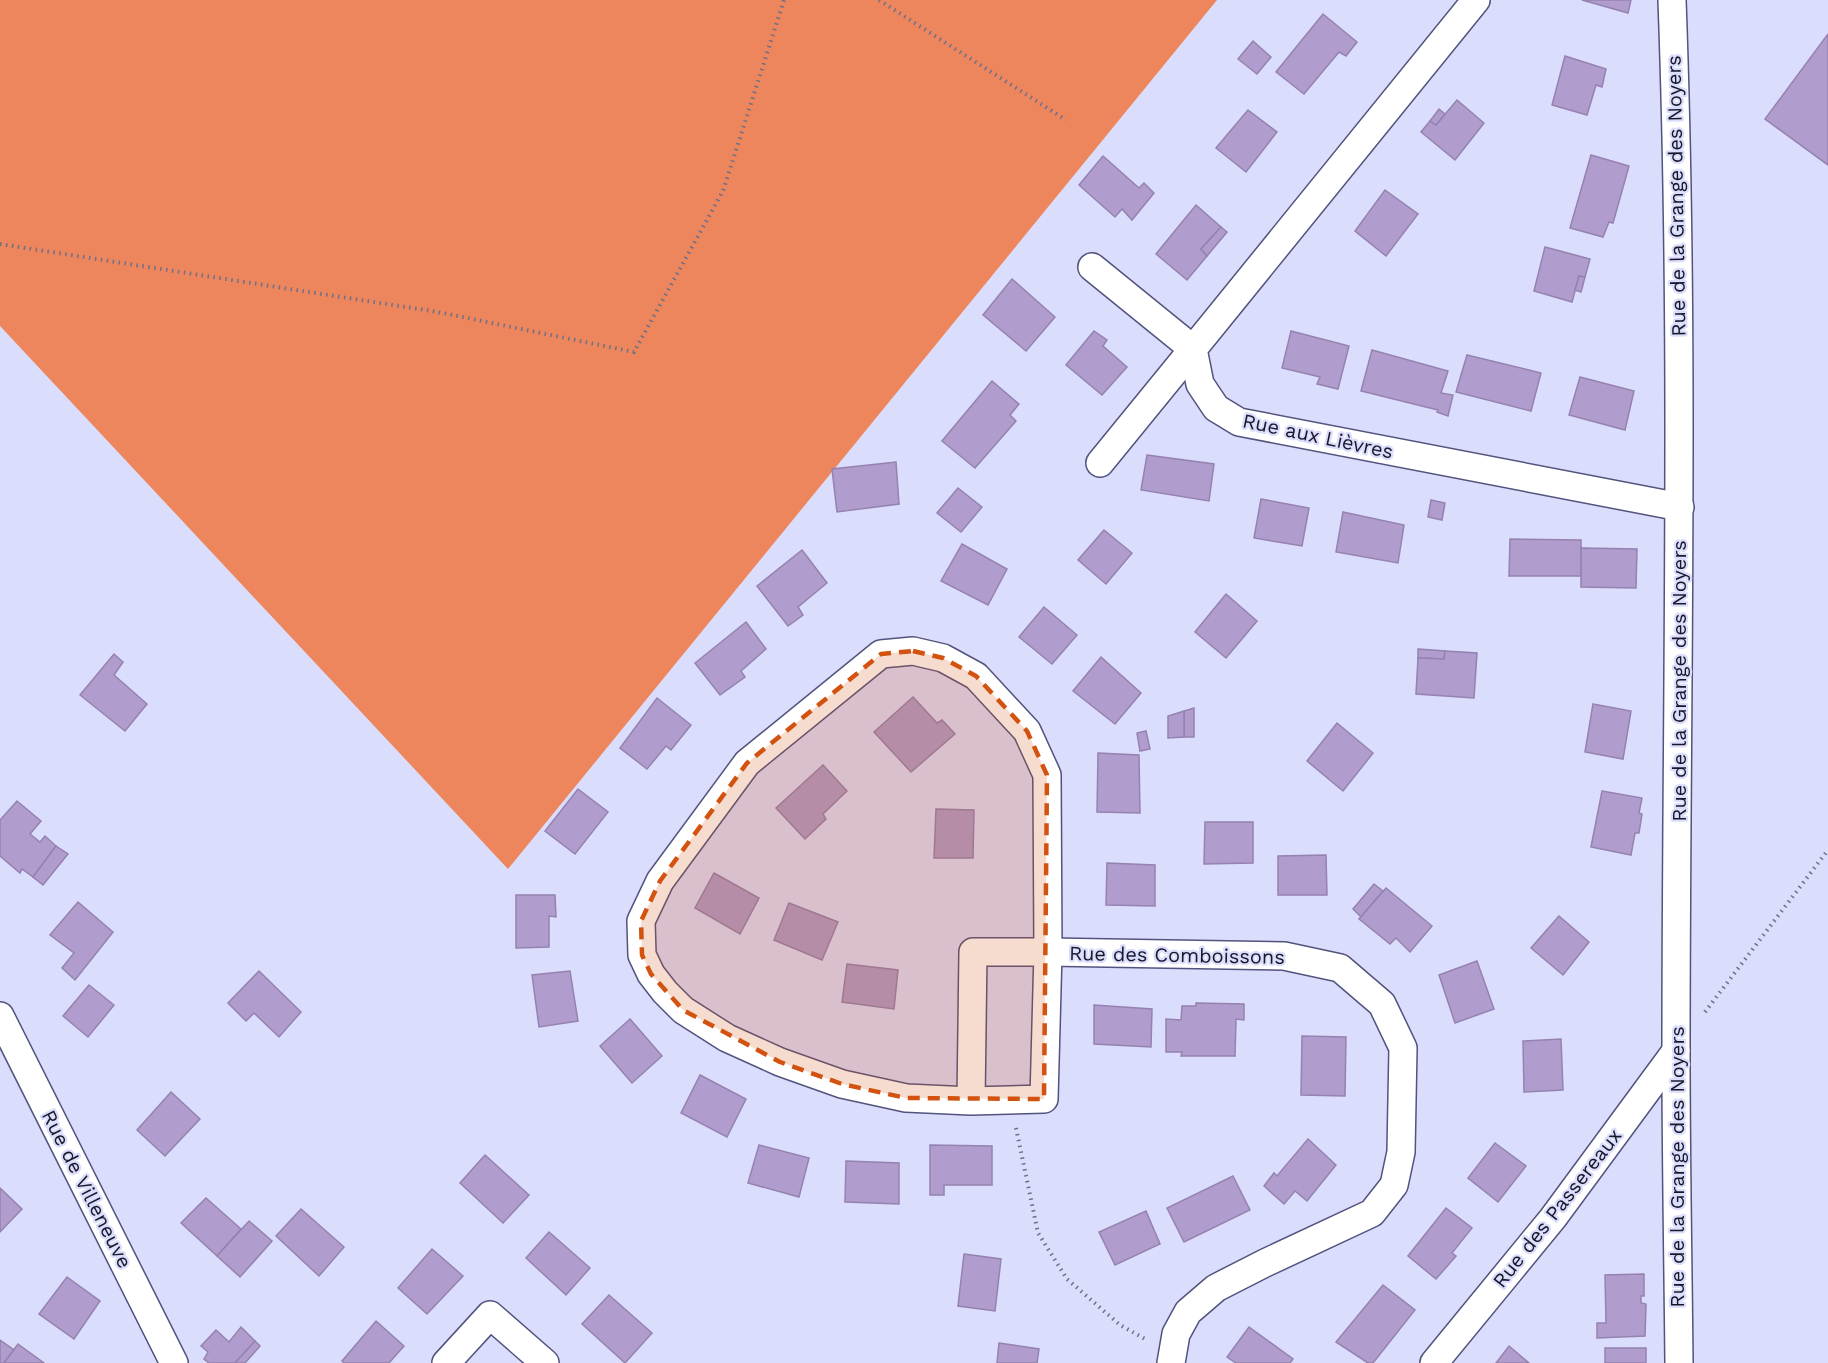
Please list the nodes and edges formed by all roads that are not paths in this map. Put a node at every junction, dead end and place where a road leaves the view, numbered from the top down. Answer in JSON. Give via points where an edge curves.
{"nodes":[{"id":1,"x":1476,"y":0,"type":"edge"},
{"id":2,"x":1672,"y":0,"type":"edge"},
{"id":3,"x":1092,"y":267,"type":"dead end"},
{"id":4,"x":1193,"y":349,"type":"junction"},
{"id":5,"x":1100,"y":463,"type":"dead end"},
{"id":6,"x":1680,"y":507,"type":"junction"},
{"id":7,"x":1048,"y":952,"type":"junction"},
{"id":8,"x":0,"y":1016,"type":"edge"},
{"id":9,"x":1676,"y":1050,"type":"junction"},
{"id":10,"x":970,"y":1101,"type":"junction"},
{"id":11,"x":1172,"y":1358,"type":"edge"},
{"id":12,"x":174,"y":1363,"type":"edge"},
{"id":13,"x":446,"y":1363,"type":"edge"},
{"id":14,"x":545,"y":1363,"type":"edge"},
{"id":15,"x":1434,"y":1363,"type":"edge"},
{"id":16,"x":1679,"y":1363,"type":"edge"}],
"edges":[{"from":1,"to":4,"type":"street"},
{"from":2,"to":6,"type":"street","name":"Rue de la Grange des Noyers"},
{"from":3,"to":4,"type":"street"},
{"from":4,"to":5,"type":"street"},
{"from":4,"to":6,"type":"street","name":"Rue aux Lièvres","via":[[1200,384],[1216,408],[1239,422]]},
{"from":6,"to":9,"type":"street","name":"Rue de la Grange des Noyers"},
{"from":7,"to":10,"type":"street","name":"Rue des Comboissons","via":[[1044,1099]]},
{"from":7,"to":10,"type":"street","name":"Rue des Comboissons","via":[[973,952]]},
{"from":7,"to":10,"type":"street","name":"Rue des Comboissons","via":[[1047,776],[1027,731],[976,676],[943,658],[913,651],[881,654],[747,763],[660,881],[641,921],[642,955],[651,974],[683,1010],[727,1038],[842,1084],[906,1098]]},
{"from":7,"to":11,"type":"street","name":"Rue des Comboissons","via":[[1284,956],[1340,968],[1382,1004],[1403,1048],[1401,1152],[1394,1185],[1372,1213],[1216,1288],[1188,1312],[1176,1334]]},
{"from":8,"to":12,"type":"street","name":"Rue de Villeneuve"},
{"from":9,"to":15,"type":"street","name":"Rue des Passereaux","via":[[1553,1218]]},
{"from":9,"to":16,"type":"street","name":"Rue de la Grange des Noyers"},
{"from":13,"to":14,"type":"street","via":[[490,1315]]}]}
